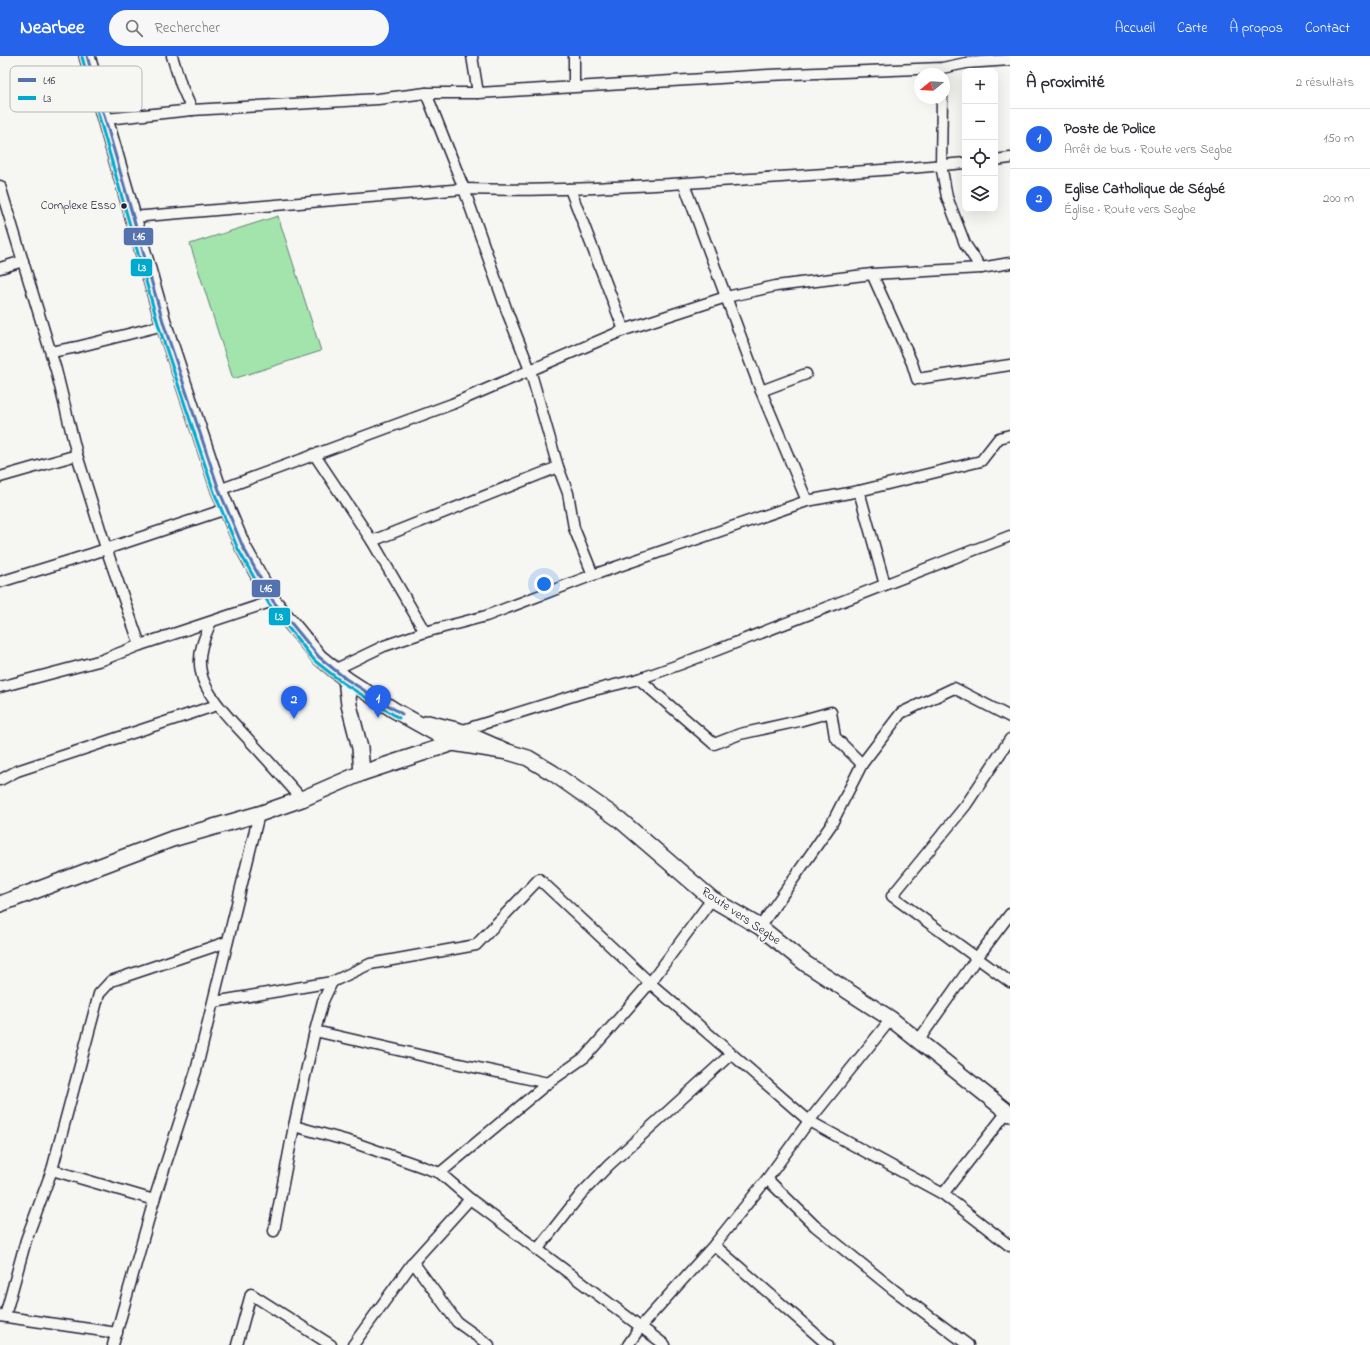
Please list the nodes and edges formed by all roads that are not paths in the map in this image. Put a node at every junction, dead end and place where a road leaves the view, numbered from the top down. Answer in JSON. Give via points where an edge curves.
{"nodes":[{"id":1,"x":87,"y":56,"type":"edge"},
{"id":2,"x":172,"y":56,"type":"edge"},
{"id":3,"x":472,"y":56,"type":"edge"},
{"id":4,"x":574,"y":56,"type":"edge"},
{"id":5,"x":1010,"y":60,"type":"edge"},
{"id":6,"x":90,"y":66,"type":"edge"},
{"id":7,"x":950,"y":68,"type":"edge"},
{"id":8,"x":914,"y":72,"type":"edge"},
{"id":9,"x":574,"y":86,"type":"junction"},
{"id":10,"x":426,"y":93,"type":"junction"},
{"id":11,"x":478,"y":93,"type":"junction"},
{"id":12,"x":942,"y":104,"type":"edge"},
{"id":13,"x":192,"y":110,"type":"junction"},
{"id":14,"x":104,"y":112,"type":"edge"},
{"id":15,"x":106,"y":119,"type":"junction"},
{"id":16,"x":1010,"y":158,"type":"edge"},
{"id":17,"x":998,"y":160,"type":"edge"},
{"id":18,"x":962,"y":163,"type":"edge"},
{"id":19,"x":941,"y":165,"type":"junction"},
{"id":20,"x":684,"y":184,"type":"junction"},
{"id":21,"x":0,"y":186,"type":"edge"},
{"id":22,"x":464,"y":189,"type":"junction"},
{"id":23,"x":570,"y":189,"type":"junction"},
{"id":24,"x":133,"y":217,"type":"junction"},
{"id":25,"x":23,"y":261,"type":"junction"},
{"id":26,"x":1010,"y":263,"type":"edge"},
{"id":27,"x":0,"y":268,"type":"edge"},
{"id":28,"x":981,"y":268,"type":"junction"},
{"id":29,"x":872,"y":274,"type":"junction"},
{"id":30,"x":726,"y":298,"type":"junction"},
{"id":31,"x":164,"y":325,"type":"junction"},
{"id":32,"x":624,"y":330,"type":"junction"},
{"id":33,"x":51,"y":352,"type":"junction"},
{"id":34,"x":1010,"y":365,"type":"edge"},
{"id":35,"x":530,"y":370,"type":"junction"},
{"id":36,"x":806,"y":374,"type":"dead end"},
{"id":37,"x":761,"y":391,"type":"junction"},
{"id":38,"x":1010,"y":435,"type":"edge"},
{"id":39,"x":314,"y":454,"type":"junction"},
{"id":40,"x":77,"y":455,"type":"junction"},
{"id":41,"x":558,"y":467,"type":"junction"},
{"id":42,"x":0,"y":477,"type":"edge"},
{"id":43,"x":219,"y":490,"type":"junction"},
{"id":44,"x":859,"y":491,"type":"junction"},
{"id":45,"x":807,"y":501,"type":"junction"},
{"id":46,"x":226,"y":509,"type":"junction"},
{"id":47,"x":1010,"y":536,"type":"edge"},
{"id":48,"x":372,"y":541,"type":"junction"},
{"id":49,"x":106,"y":548,"type":"junction"},
{"id":50,"x":593,"y":575,"type":"junction"},
{"id":51,"x":0,"y":582,"type":"edge"},
{"id":52,"x":886,"y":585,"type":"junction"},
{"id":53,"x":273,"y":601,"type":"junction"},
{"id":54,"x":211,"y":622,"type":"junction"},
{"id":55,"x":425,"y":632,"type":"junction"},
{"id":56,"x":140,"y":645,"type":"junction"},
{"id":57,"x":334,"y":670,"type":"junction"},
{"id":58,"x":346,"y":679,"type":"junction"},
{"id":59,"x":639,"y":679,"type":"junction"},
{"id":60,"x":0,"y":687,"type":"edge"},
{"id":61,"x":218,"y":704,"type":"junction"},
{"id":62,"x":1010,"y":717,"type":"edge"},
{"id":63,"x":456,"y":737,"type":"junction"},
{"id":64,"x":1010,"y":739,"type":"edge"},
{"id":65,"x":862,"y":764,"type":"junction"},
{"id":66,"x":362,"y":773,"type":"junction"},
{"id":67,"x":0,"y":780,"type":"edge"},
{"id":68,"x":302,"y":799,"type":"junction"},
{"id":69,"x":259,"y":814,"type":"junction"},
{"id":70,"x":712,"y":899,"type":"junction"},
{"id":71,"x":0,"y":904,"type":"edge"},
{"id":72,"x":1010,"y":914,"type":"edge"},
{"id":73,"x":760,"y":927,"type":"junction"},
{"id":74,"x":227,"y":942,"type":"junction"},
{"id":75,"x":976,"y":958,"type":"junction"},
{"id":76,"x":332,"y":982,"type":"junction"},
{"id":77,"x":1010,"y":982,"type":"edge"},
{"id":78,"x":650,"y":983,"type":"junction"},
{"id":79,"x":214,"y":1002,"type":"junction"},
{"id":80,"x":891,"y":1019,"type":"junction"},
{"id":81,"x":315,"y":1031,"type":"junction"},
{"id":82,"x":918,"y":1041,"type":"junction"},
{"id":83,"x":730,"y":1054,"type":"junction"},
{"id":84,"x":548,"y":1083,"type":"junction"},
{"id":85,"x":1009,"y":1114,"type":"edge"},
{"id":86,"x":809,"y":1121,"type":"junction"},
{"id":87,"x":294,"y":1126,"type":"junction"},
{"id":88,"x":52,"y":1170,"type":"junction"},
{"id":89,"x":440,"y":1173,"type":"junction"},
{"id":90,"x":767,"y":1179,"type":"junction"},
{"id":91,"x":943,"y":1194,"type":"junction"},
{"id":92,"x":470,"y":1199,"type":"junction"},
{"id":93,"x":154,"y":1200,"type":"junction"},
{"id":94,"x":274,"y":1231,"type":"dead end"},
{"id":95,"x":714,"y":1245,"type":"junction"},
{"id":96,"x":1010,"y":1246,"type":"edge"},
{"id":97,"x":537,"y":1250,"type":"junction"},
{"id":98,"x":413,"y":1262,"type":"junction"},
{"id":99,"x":2,"y":1316,"type":"edge"},
{"id":100,"x":641,"y":1326,"type":"junction"},
{"id":101,"x":117,"y":1333,"type":"junction"},
{"id":102,"x":113,"y":1345,"type":"edge"},
{"id":103,"x":237,"y":1345,"type":"edge"},
{"id":104,"x":331,"y":1345,"type":"edge"},
{"id":105,"x":353,"y":1345,"type":"edge"},
{"id":106,"x":489,"y":1345,"type":"edge"},
{"id":107,"x":628,"y":1345,"type":"edge"},
{"id":108,"x":666,"y":1345,"type":"edge"},
{"id":109,"x":828,"y":1345,"type":"edge"},
{"id":110,"x":968,"y":1345,"type":"edge"}],
"edges":[{"from":1,"to":6,"type":"main road","name":"Route vers Segbe"},
{"from":2,"to":13,"type":"street"},
{"from":3,"to":11,"type":"street"},
{"from":4,"to":9,"type":"street"},
{"from":5,"to":7,"type":"street","via":[[966,63]]},
{"from":8,"to":9,"type":"street","via":[[768,75]]},
{"from":9,"to":11,"type":"street"},
{"from":10,"to":11,"type":"street"},
{"from":10,"to":13,"type":"street","via":[[378,99]]},
{"from":10,"to":22,"type":"street"},
{"from":12,"to":19,"type":"street"},
{"from":13,"to":15,"type":"street"},
{"from":14,"to":15,"type":"main road","name":"Route vers Segbe"},
{"from":15,"to":24,"type":"main road","name":"Route vers Segbe"},
{"from":16,"to":17,"type":"street"},
{"from":18,"to":19,"type":"street"},
{"from":19,"to":20,"type":"street"},
{"from":19,"to":28,"type":"street","via":[[955,221],[965,244]]},
{"from":20,"to":23,"type":"street"},
{"from":20,"to":30,"type":"street"},
{"from":21,"to":25,"type":"street"},
{"from":22,"to":23,"type":"street"},
{"from":22,"to":24,"type":"street"},
{"from":22,"to":35,"type":"street"},
{"from":23,"to":32,"type":"street"},
{"from":24,"to":31,"type":"main road","name":"Route vers Segbe"},
{"from":25,"to":27,"type":"street"},
{"from":25,"to":33,"type":"street"},
{"from":26,"to":28,"type":"street"},
{"from":28,"to":29,"type":"street"},
{"from":29,"to":30,"type":"street","via":[[776,286]]},
{"from":29,"to":34,"type":"street","via":[[917,379]]},
{"from":30,"to":32,"type":"street"},
{"from":30,"to":37,"type":"street"},
{"from":31,"to":33,"type":"street"},
{"from":31,"to":43,"type":"main road","name":"Route vers Segbe"},
{"from":32,"to":35,"type":"street"},
{"from":33,"to":40,"type":"street"},
{"from":35,"to":39,"type":"street","via":[[452,404]]},
{"from":35,"to":41,"type":"street"},
{"from":36,"to":37,"type":"street"},
{"from":37,"to":45,"type":"street"},
{"from":38,"to":44,"type":"street","via":[[999,438],[981,461]]},
{"from":39,"to":43,"type":"street"},
{"from":39,"to":48,"type":"street"},
{"from":40,"to":42,"type":"street"},
{"from":40,"to":49,"type":"street"},
{"from":41,"to":48,"type":"street"},
{"from":41,"to":50,"type":"street","via":[[568,493],[574,528]]},
{"from":43,"to":46,"type":"main road","name":"Route vers Segbe"},
{"from":44,"to":45,"type":"street"},
{"from":44,"to":52,"type":"street"},
{"from":45,"to":50,"type":"street"},
{"from":46,"to":49,"type":"street"},
{"from":46,"to":53,"type":"main road","name":"Route vers Segbe","via":[[243,547]]},
{"from":47,"to":52,"type":"street"},
{"from":48,"to":55,"type":"street"},
{"from":49,"to":51,"type":"street"},
{"from":49,"to":56,"type":"street"},
{"from":50,"to":55,"type":"street","via":[[486,616]]},
{"from":52,"to":59,"type":"street"},
{"from":53,"to":54,"type":"street"},
{"from":53,"to":57,"type":"main road","name":"Route vers Segbe","via":[[315,652]]},
{"from":54,"to":56,"type":"street"},
{"from":54,"to":61,"type":"street","via":[[202,642],[201,673]]},
{"from":55,"to":57,"type":"street","via":[[384,646]]},
{"from":56,"to":60,"type":"street","via":[[102,660]]},
{"from":57,"to":58,"type":"main road","name":"Route vers Segbe"},
{"from":58,"to":63,"type":"main road","name":"Route vers Segbe","via":[[406,717]]},
{"from":58,"to":66,"type":"main road","via":[[360,748]]},
{"from":59,"to":63,"type":"street","via":[[582,693]]},
{"from":59,"to":65,"type":"street","via":[[714,744],[740,734],[831,712],[835,737]]},
{"from":61,"to":67,"type":"street","via":[[17,771]]},
{"from":61,"to":68,"type":"street"},
{"from":62,"to":65,"type":"street","via":[[954,688],[900,713]]},
{"from":63,"to":66,"type":"main road"},
{"from":63,"to":70,"type":"main road","name":"Route vers Segbe","via":[[528,758],[553,773],[620,820]]},
{"from":64,"to":75,"type":"street","via":[[966,805],[892,896]]},
{"from":65,"to":73,"type":"street","via":[[831,825]]},
{"from":66,"to":68,"type":"main road"},
{"from":68,"to":69,"type":"main road"},
{"from":69,"to":71,"type":"main road","via":[[172,839]]},
{"from":69,"to":74,"type":"street"},
{"from":70,"to":73,"type":"main road","name":"Route vers Segbe"},
{"from":70,"to":78,"type":"street"},
{"from":72,"to":75,"type":"street"},
{"from":73,"to":80,"type":"main road","name":"Route vers Segbe","via":[[806,964]]},
{"from":74,"to":79,"type":"street"},
{"from":74,"to":88,"type":"street","via":[[111,980],[104,986],[99,994]]},
{"from":75,"to":77,"type":"street"},
{"from":75,"to":82,"type":"street"},
{"from":76,"to":78,"type":"street","via":[[370,964],[476,945],[539,879]]},
{"from":76,"to":79,"type":"street"},
{"from":76,"to":81,"type":"street"},
{"from":78,"to":83,"type":"street"},
{"from":78,"to":84,"type":"street","via":[[585,1057]]},
{"from":79,"to":93,"type":"street","via":[[196,1071]]},
{"from":80,"to":82,"type":"main road","name":"Route vers Segbe"},
{"from":80,"to":86,"type":"street"},
{"from":81,"to":84,"type":"street"},
{"from":81,"to":87,"type":"street"},
{"from":82,"to":85,"type":"main road","name":"Route vers Segbe"},
{"from":83,"to":86,"type":"street"},
{"from":83,"to":97,"type":"street","via":[[609,1165],[581,1194]]},
{"from":84,"to":89,"type":"street"},
{"from":85,"to":91,"type":"street"},
{"from":86,"to":90,"type":"street"},
{"from":86,"to":91,"type":"street"},
{"from":87,"to":89,"type":"street","via":[[352,1142]]},
{"from":87,"to":94,"type":"street"},
{"from":88,"to":93,"type":"street"},
{"from":88,"to":99,"type":"street"},
{"from":89,"to":92,"type":"street"},
{"from":90,"to":95,"type":"street"},
{"from":90,"to":110,"type":"street","via":[[815,1226],[894,1290]]},
{"from":91,"to":96,"type":"street"},
{"from":92,"to":97,"type":"street"},
{"from":92,"to":98,"type":"street"},
{"from":93,"to":101,"type":"street"},
{"from":95,"to":100,"type":"street"},
{"from":95,"to":109,"type":"street"},
{"from":97,"to":100,"type":"street"},
{"from":98,"to":105,"type":"street"},
{"from":98,"to":106,"type":"street","via":[[458,1322]]},
{"from":99,"to":101,"type":"street"},
{"from":100,"to":107,"type":"street"},
{"from":100,"to":108,"type":"street"},
{"from":101,"to":102,"type":"street"},
{"from":103,"to":104,"type":"street","via":[[251,1294]]}]}
